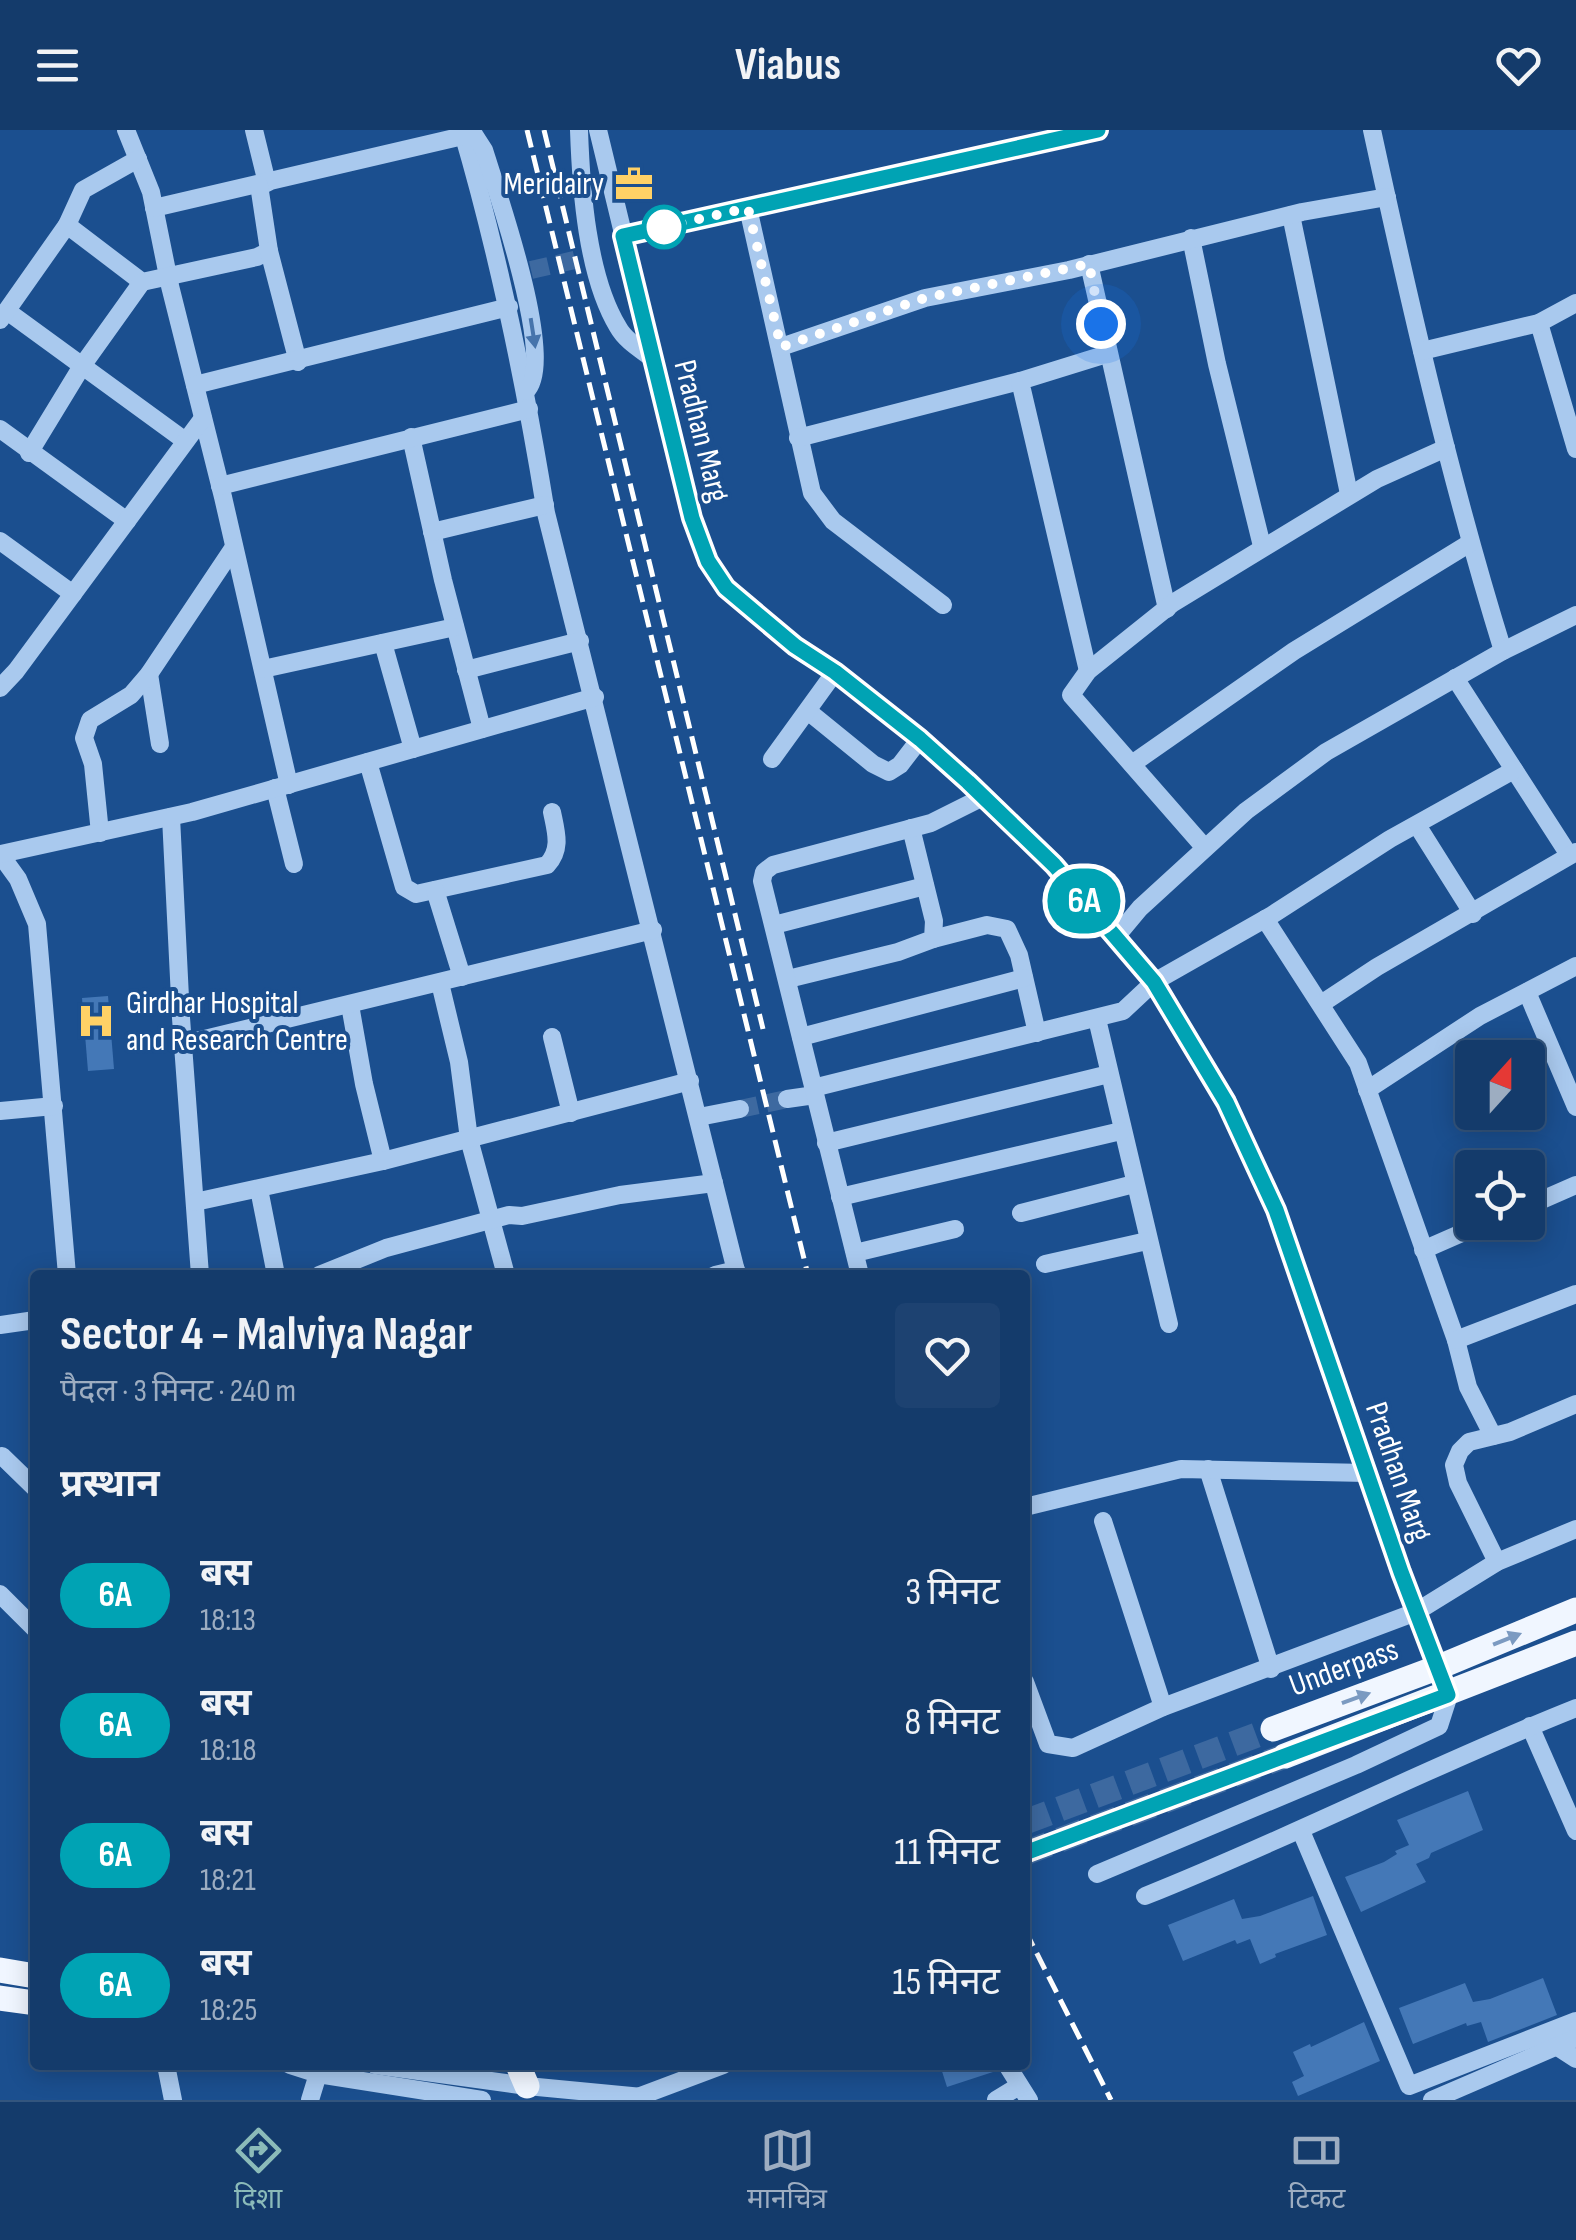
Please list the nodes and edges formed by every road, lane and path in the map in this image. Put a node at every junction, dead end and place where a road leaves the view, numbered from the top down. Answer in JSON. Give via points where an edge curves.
{"nodes":[{"id":1,"x":126,"y":130,"type":"edge"},
{"id":2,"x":254,"y":130,"type":"edge"},
{"id":3,"x":580,"y":130,"type":"edge"},
{"id":4,"x":598,"y":130,"type":"edge"},
{"id":5,"x":1098,"y":130,"type":"edge"},
{"id":6,"x":1372,"y":130,"type":"edge"},
{"id":7,"x":463,"y":133,"type":"edge"},
{"id":8,"x":138,"y":159,"type":"junction"},
{"id":9,"x":263,"y":184,"type":"junction"},
{"id":10,"x":1387,"y":197,"type":"junction"},
{"id":11,"x":154,"y":208,"type":"junction"},
{"id":12,"x":748,"y":208,"type":"junction"},
{"id":13,"x":1291,"y":214,"type":"junction"},
{"id":14,"x":67,"y":225,"type":"junction"},
{"id":15,"x":623,"y":236,"type":"junction"},
{"id":16,"x":1191,"y":238,"type":"junction"},
{"id":17,"x":269,"y":251,"type":"junction"},
{"id":18,"x":1089,"y":264,"type":"junction"},
{"id":19,"x":168,"y":276,"type":"junction"},
{"id":20,"x":142,"y":282,"type":"junction"},
{"id":21,"x":1576,"y":303,"type":"edge"},
{"id":22,"x":509,"y":307,"type":"junction"},
{"id":23,"x":4,"y":316,"type":"edge"},
{"id":24,"x":1539,"y":323,"type":"junction"},
{"id":25,"x":781,"y":347,"type":"junction"},
{"id":26,"x":1422,"y":351,"type":"junction"},
{"id":27,"x":1108,"y":354,"type":"junction"},
{"id":28,"x":652,"y":358,"type":"junction"},
{"id":29,"x":298,"y":362,"type":"junction"},
{"id":30,"x":82,"y":366,"type":"junction"},
{"id":31,"x":1020,"y":381,"type":"junction"},
{"id":32,"x":195,"y":386,"type":"junction"},
{"id":33,"x":528,"y":400,"type":"junction"},
{"id":34,"x":1571,"y":415,"type":"edge"},
{"id":35,"x":203,"y":418,"type":"junction"},
{"id":36,"x":0,"y":430,"type":"edge"},
{"id":37,"x":411,"y":437,"type":"junction"},
{"id":38,"x":798,"y":438,"type":"junction"},
{"id":39,"x":184,"y":440,"type":"junction"},
{"id":40,"x":1446,"y":448,"type":"junction"},
{"id":41,"x":1576,"y":449,"type":"edge"},
{"id":42,"x":29,"y":453,"type":"junction"},
{"id":43,"x":220,"y":486,"type":"junction"},
{"id":44,"x":1349,"y":494,"type":"junction"},
{"id":45,"x":545,"y":505,"type":"junction"},
{"id":46,"x":126,"y":521,"type":"junction"},
{"id":47,"x":432,"y":532,"type":"junction"},
{"id":48,"x":0,"y":541,"type":"edge"},
{"id":49,"x":1470,"y":543,"type":"junction"},
{"id":50,"x":1262,"y":546,"type":"junction"},
{"id":51,"x":234,"y":547,"type":"junction"},
{"id":52,"x":73,"y":594,"type":"junction"},
{"id":53,"x":942,"y":605,"type":"dead end"},
{"id":54,"x":1166,"y":609,"type":"junction"},
{"id":55,"x":1576,"y":615,"type":"edge"},
{"id":56,"x":455,"y":627,"type":"junction"},
{"id":57,"x":580,"y":641,"type":"junction"},
{"id":58,"x":384,"y":643,"type":"junction"},
{"id":59,"x":1504,"y":651,"type":"junction"},
{"id":60,"x":263,"y":669,"type":"junction"},
{"id":61,"x":466,"y":670,"type":"junction"},
{"id":62,"x":1088,"y":671,"type":"junction"},
{"id":63,"x":835,"y":672,"type":"junction"},
{"id":64,"x":148,"y":674,"type":"junction"},
{"id":65,"x":1455,"y":678,"type":"junction"},
{"id":66,"x":0,"y":688,"type":"edge"},
{"id":67,"x":595,"y":697,"type":"junction"},
{"id":68,"x":809,"y":712,"type":"junction"},
{"id":69,"x":482,"y":730,"type":"junction"},
{"id":70,"x":920,"y":739,"type":"junction"},
{"id":71,"x":160,"y":744,"type":"dead end"},
{"id":72,"x":413,"y":749,"type":"junction"},
{"id":73,"x":772,"y":760,"type":"dead end"},
{"id":74,"x":368,"y":762,"type":"junction"},
{"id":75,"x":1132,"y":764,"type":"junction"},
{"id":76,"x":1514,"y":770,"type":"junction"},
{"id":77,"x":282,"y":787,"type":"junction"},
{"id":78,"x":982,"y":797,"type":"junction"},
{"id":79,"x":552,"y":812,"type":"dead end"},
{"id":80,"x":171,"y":817,"type":"junction"},
{"id":81,"x":1417,"y":824,"type":"junction"},
{"id":82,"x":911,"y":828,"type":"junction"},
{"id":83,"x":100,"y":832,"type":"junction"},
{"id":84,"x":1205,"y":848,"type":"junction"},
{"id":85,"x":0,"y":854,"type":"edge"},
{"id":86,"x":1572,"y":854,"type":"edge"},
{"id":87,"x":294,"y":864,"type":"dead end"},
{"id":88,"x":925,"y":886,"type":"junction"},
{"id":89,"x":435,"y":890,"type":"junction"},
{"id":90,"x":1472,"y":914,"type":"junction"},
{"id":91,"x":1265,"y":919,"type":"junction"},
{"id":92,"x":774,"y":925,"type":"junction"},
{"id":93,"x":652,"y":930,"type":"junction"},
{"id":94,"x":1116,"y":938,"type":"junction"},
{"id":95,"x":933,"y":940,"type":"junction"},
{"id":96,"x":1576,"y":966,"type":"edge"},
{"id":97,"x":462,"y":978,"type":"junction"},
{"id":98,"x":1024,"y":978,"type":"junction"},
{"id":99,"x":788,"y":979,"type":"junction"},
{"id":100,"x":1154,"y":982,"type":"junction"},
{"id":101,"x":440,"y":983,"type":"junction"},
{"id":102,"x":1527,"y":992,"type":"junction"},
{"id":103,"x":1320,"y":1004,"type":"junction"},
{"id":104,"x":350,"y":1005,"type":"junction"},
{"id":105,"x":1098,"y":1018,"type":"junction"},
{"id":106,"x":1037,"y":1034,"type":"junction"},
{"id":107,"x":552,"y":1037,"type":"dead end"},
{"id":108,"x":801,"y":1037,"type":"junction"},
{"id":109,"x":184,"y":1044,"type":"junction"},
{"id":110,"x":1109,"y":1074,"type":"junction"},
{"id":111,"x":690,"y":1082,"type":"junction"},
{"id":112,"x":1368,"y":1090,"type":"junction"},
{"id":113,"x":814,"y":1091,"type":"junction"},
{"id":114,"x":788,"y":1099,"type":"tunnel mouth"},
{"id":115,"x":54,"y":1106,"type":"junction"},
{"id":116,"x":1576,"y":1107,"type":"edge"},
{"id":117,"x":740,"y":1109,"type":"tunnel mouth"},
{"id":118,"x":0,"y":1110,"type":"edge"},
{"id":119,"x":571,"y":1112,"type":"junction"},
{"id":120,"x":698,"y":1118,"type":"junction"},
{"id":121,"x":1121,"y":1131,"type":"junction"},
{"id":122,"x":469,"y":1138,"type":"junction"},
{"id":123,"x":826,"y":1143,"type":"junction"},
{"id":124,"x":383,"y":1160,"type":"junction"},
{"id":125,"x":714,"y":1183,"type":"junction"},
{"id":126,"x":1134,"y":1184,"type":"junction"},
{"id":127,"x":1576,"y":1185,"type":"edge"},
{"id":128,"x":258,"y":1189,"type":"junction"},
{"id":129,"x":840,"y":1196,"type":"junction"},
{"id":130,"x":1545,"y":1199,"type":"edge"},
{"id":131,"x":195,"y":1202,"type":"junction"},
{"id":132,"x":1020,"y":1213,"type":"dead end"},
{"id":133,"x":492,"y":1222,"type":"junction"},
{"id":134,"x":954,"y":1229,"type":"dead end"},
{"id":135,"x":1455,"y":1236,"type":"edge"},
{"id":136,"x":1147,"y":1240,"type":"junction"},
{"id":137,"x":1423,"y":1250,"type":"junction"},
{"id":138,"x":854,"y":1254,"type":"junction"},
{"id":139,"x":1045,"y":1264,"type":"dead end"},
{"id":140,"x":67,"y":1270,"type":"edge"},
{"id":141,"x":200,"y":1270,"type":"edge"},
{"id":142,"x":275,"y":1270,"type":"edge"},
{"id":143,"x":331,"y":1270,"type":"edge"},
{"id":144,"x":505,"y":1270,"type":"edge"},
{"id":145,"x":736,"y":1270,"type":"edge"},
{"id":146,"x":859,"y":1270,"type":"edge"},
{"id":147,"x":1576,"y":1294,"type":"edge"},
{"id":148,"x":30,"y":1321,"type":"edge"},
{"id":149,"x":1169,"y":1324,"type":"dead end"},
{"id":150,"x":0,"y":1325,"type":"edge"},
{"id":151,"x":1456,"y":1340,"type":"junction"},
{"id":152,"x":1576,"y":1404,"type":"edge"},
{"id":153,"x":1493,"y":1436,"type":"junction"},
{"id":154,"x":2,"y":1456,"type":"edge"},
{"id":155,"x":1208,"y":1469,"type":"junction"},
{"id":156,"x":1367,"y":1472,"type":"junction"},
{"id":157,"x":30,"y":1483,"type":"edge"},
{"id":158,"x":1030,"y":1506,"type":"edge"},
{"id":159,"x":1103,"y":1521,"type":"dead end"},
{"id":160,"x":1576,"y":1530,"type":"edge"},
{"id":161,"x":1497,"y":1562,"type":"junction"},
{"id":162,"x":0,"y":1594,"type":"edge"},
{"id":163,"x":1576,"y":1610,"type":"edge"},
{"id":164,"x":1416,"y":1612,"type":"junction"},
{"id":165,"x":30,"y":1624,"type":"edge"},
{"id":166,"x":1576,"y":1643,"type":"edge"},
{"id":167,"x":1438,"y":1667,"type":"junction"},
{"id":168,"x":1271,"y":1669,"type":"junction"},
{"id":169,"x":1030,"y":1695,"type":"edge"},
{"id":170,"x":1448,"y":1695,"type":"junction"},
{"id":171,"x":1163,"y":1707,"type":"junction"},
{"id":172,"x":1576,"y":1708,"type":"edge"},
{"id":173,"x":1530,"y":1726,"type":"junction"},
{"id":174,"x":1273,"y":1729,"type":"tunnel mouth"},
{"id":175,"x":1286,"y":1756,"type":"tunnel mouth"},
{"id":176,"x":1356,"y":1765,"type":"junction"},
{"id":177,"x":1371,"y":1799,"type":"junction"},
{"id":178,"x":1575,"y":1827,"type":"edge"},
{"id":179,"x":1301,"y":1831,"type":"junction"},
{"id":180,"x":1097,"y":1874,"type":"dead end"},
{"id":181,"x":1145,"y":1896,"type":"dead end"},
{"id":182,"x":0,"y":1970,"type":"edge"},
{"id":183,"x":30,"y":1975,"type":"edge"},
{"id":184,"x":0,"y":1998,"type":"edge"},
{"id":185,"x":30,"y":2002,"type":"edge"},
{"id":186,"x":1576,"y":2021,"type":"edge"},
{"id":187,"x":1576,"y":2038,"type":"edge"},
{"id":188,"x":1556,"y":2046,"type":"junction"},
{"id":189,"x":1576,"y":2059,"type":"edge"},
{"id":190,"x":167,"y":2070,"type":"edge"},
{"id":191,"x":306,"y":2070,"type":"edge"},
{"id":192,"x":442,"y":2070,"type":"edge"},
{"id":193,"x":710,"y":2070,"type":"edge"},
{"id":194,"x":1011,"y":2070,"type":"edge"},
{"id":195,"x":318,"y":2074,"type":"junction"},
{"id":196,"x":522,"y":2076,"type":"edge"},
{"id":197,"x":1024,"y":2093,"type":"edge"},
{"id":198,"x":637,"y":2099,"type":"edge"},
{"id":199,"x":173,"y":2100,"type":"edge"},
{"id":200,"x":310,"y":2100,"type":"edge"},
{"id":201,"x":482,"y":2100,"type":"edge"},
{"id":202,"x":996,"y":2100,"type":"edge"},
{"id":203,"x":1435,"y":2100,"type":"edge"}],
"edges":[{"from":1,"to":8,"type":"street"},
{"from":2,"to":9,"type":"street"},
{"from":3,"to":28,"type":"street","via":[[588,257],[619,330]]},
{"from":4,"to":15,"type":"street","name":"Pradhan Marg"},
{"from":5,"to":12,"type":"street"},
{"from":6,"to":10,"type":"street"},
{"from":7,"to":9,"type":"street"},
{"from":7,"to":22,"type":"street"},
{"from":7,"to":33,"type":"street","one_way":true,"via":[[480,141],[526,271],[535,339]]},
{"from":8,"to":11,"type":"street"},
{"from":8,"to":14,"type":"street","via":[[83,190]]},
{"from":9,"to":11,"type":"street"},
{"from":9,"to":17,"type":"street"},
{"from":10,"to":13,"type":"street"},
{"from":10,"to":26,"type":"street"},
{"from":11,"to":19,"type":"street"},
{"from":12,"to":15,"type":"street"},
{"from":12,"to":25,"type":"street"},
{"from":13,"to":16,"type":"street"},
{"from":13,"to":44,"type":"street"},
{"from":14,"to":20,"type":"street"},
{"from":14,"to":23,"type":"street"},
{"from":15,"to":28,"type":"street","name":"Pradhan Marg"},
{"from":16,"to":18,"type":"street"},
{"from":16,"to":50,"type":"street"},
{"from":17,"to":19,"type":"street"},
{"from":17,"to":29,"type":"street"},
{"from":18,"to":25,"type":"street","via":[[925,298]]},
{"from":18,"to":27,"type":"street"},
{"from":19,"to":20,"type":"street"},
{"from":19,"to":32,"type":"street"},
{"from":20,"to":30,"type":"street"},
{"from":21,"to":24,"type":"street"},
{"from":22,"to":29,"type":"street"},
{"from":22,"to":33,"type":"street"},
{"from":23,"to":30,"type":"street"},
{"from":24,"to":26,"type":"street"},
{"from":24,"to":34,"type":"street"},
{"from":25,"to":38,"type":"street"},
{"from":26,"to":40,"type":"street"},
{"from":27,"to":31,"type":"street"},
{"from":27,"to":54,"type":"street"},
{"from":28,"to":63,"type":"street","name":"Pradhan Marg","via":[[708,561],[726,588]]},
{"from":29,"to":32,"type":"street"},
{"from":30,"to":39,"type":"street"},
{"from":30,"to":42,"type":"street"},
{"from":31,"to":38,"type":"street"},
{"from":31,"to":62,"type":"street"},
{"from":32,"to":35,"type":"street"},
{"from":33,"to":37,"type":"street"},
{"from":33,"to":45,"type":"street"},
{"from":34,"to":41,"type":"street"},
{"from":35,"to":39,"type":"street"},
{"from":35,"to":43,"type":"street"},
{"from":36,"to":42,"type":"street"},
{"from":37,"to":43,"type":"street"},
{"from":37,"to":47,"type":"street"},
{"from":38,"to":53,"type":"street","via":[[812,493],[833,521]]},
{"from":39,"to":46,"type":"street"},
{"from":40,"to":44,"type":"street"},
{"from":40,"to":49,"type":"street"},
{"from":42,"to":46,"type":"street"},
{"from":43,"to":51,"type":"street"},
{"from":44,"to":50,"type":"street"},
{"from":45,"to":47,"type":"street"},
{"from":45,"to":57,"type":"street"},
{"from":46,"to":52,"type":"street"},
{"from":47,"to":56,"type":"street"},
{"from":48,"to":52,"type":"street"},
{"from":49,"to":59,"type":"street"},
{"from":49,"to":75,"type":"street","via":[[1294,651]]},
{"from":50,"to":54,"type":"street"},
{"from":51,"to":60,"type":"street"},
{"from":51,"to":64,"type":"street"},
{"from":52,"to":66,"type":"street"},
{"from":54,"to":62,"type":"street"},
{"from":55,"to":59,"type":"street"},
{"from":56,"to":58,"type":"street"},
{"from":56,"to":61,"type":"street"},
{"from":57,"to":61,"type":"street"},
{"from":57,"to":67,"type":"street"},
{"from":58,"to":60,"type":"street"},
{"from":58,"to":72,"type":"street"},
{"from":59,"to":65,"type":"street"},
{"from":60,"to":77,"type":"street"},
{"from":61,"to":69,"type":"street"},
{"from":62,"to":75,"type":"street","via":[[1070,695]]},
{"from":63,"to":68,"type":"street"},
{"from":63,"to":70,"type":"street","name":"Pradhan Marg"},
{"from":64,"to":71,"type":"street"},
{"from":64,"to":83,"type":"street","via":[[131,695],[90,720],[84,738]]},
{"from":65,"to":76,"type":"street"},
{"from":65,"to":84,"type":"street","via":[[1326,752]]},
{"from":67,"to":69,"type":"street"},
{"from":67,"to":93,"type":"street"},
{"from":68,"to":70,"type":"street","via":[[890,772]]},
{"from":68,"to":73,"type":"street"},
{"from":69,"to":72,"type":"street"},
{"from":70,"to":78,"type":"street","name":"Pradhan Marg"},
{"from":72,"to":74,"type":"street"},
{"from":74,"to":77,"type":"street"},
{"from":74,"to":89,"type":"street","via":[[404,888],[416,894]]},
{"from":75,"to":84,"type":"street"},
{"from":76,"to":81,"type":"street"},
{"from":76,"to":86,"type":"street"},
{"from":77,"to":80,"type":"street"},
{"from":77,"to":87,"type":"street"},
{"from":78,"to":82,"type":"street"},
{"from":78,"to":94,"type":"street","name":"Pradhan Marg","via":[[1054,865]]},
{"from":79,"to":89,"type":"street","via":[[558,839],[547,865]]},
{"from":80,"to":83,"type":"street"},
{"from":80,"to":109,"type":"street"},
{"from":81,"to":90,"type":"street"},
{"from":81,"to":91,"type":"street"},
{"from":82,"to":88,"type":"street"},
{"from":82,"to":92,"type":"street","via":[[764,872]]},
{"from":83,"to":85,"type":"street"},
{"from":84,"to":94,"type":"street"},
{"from":85,"to":115,"type":"street","via":[[18,878],[36,924]]},
{"from":86,"to":90,"type":"street"},
{"from":88,"to":92,"type":"street"},
{"from":88,"to":95,"type":"street"},
{"from":89,"to":97,"type":"street"},
{"from":90,"to":103,"type":"street"},
{"from":91,"to":100,"type":"street"},
{"from":91,"to":103,"type":"street"},
{"from":92,"to":99,"type":"street"},
{"from":93,"to":97,"type":"street"},
{"from":93,"to":111,"type":"street"},
{"from":94,"to":100,"type":"street","name":"Pradhan Marg"},
{"from":95,"to":98,"type":"street","via":[[988,925],[1007,929]]},
{"from":95,"to":99,"type":"street"},
{"from":96,"to":102,"type":"street"},
{"from":97,"to":101,"type":"street"},
{"from":98,"to":106,"type":"street"},
{"from":98,"to":108,"type":"street"},
{"from":99,"to":108,"type":"street"},
{"from":100,"to":105,"type":"street","via":[[1123,1011]]},
{"from":100,"to":156,"type":"street","name":"Pradhan Marg","via":[[1257,1166]]},
{"from":101,"to":104,"type":"street"},
{"from":101,"to":122,"type":"street"},
{"from":102,"to":112,"type":"street"},
{"from":102,"to":116,"type":"street"},
{"from":103,"to":112,"type":"street"},
{"from":104,"to":109,"type":"street"},
{"from":104,"to":124,"type":"street"},
{"from":105,"to":106,"type":"street"},
{"from":105,"to":110,"type":"street"},
{"from":106,"to":113,"type":"street"},
{"from":107,"to":119,"type":"street"},
{"from":108,"to":113,"type":"street"},
{"from":109,"to":131,"type":"street"},
{"from":110,"to":121,"type":"street"},
{"from":110,"to":123,"type":"street"},
{"from":111,"to":119,"type":"street"},
{"from":111,"to":120,"type":"street"},
{"from":112,"to":137,"type":"street"},
{"from":113,"to":114,"type":"street"},
{"from":113,"to":123,"type":"street"},
{"from":115,"to":118,"type":"street"},
{"from":115,"to":140,"type":"street"},
{"from":117,"to":120,"type":"street"},
{"from":119,"to":122,"type":"street"},
{"from":120,"to":125,"type":"street"},
{"from":121,"to":126,"type":"street"},
{"from":121,"to":129,"type":"street"},
{"from":122,"to":124,"type":"street"},
{"from":122,"to":133,"type":"street"},
{"from":123,"to":129,"type":"street"},
{"from":124,"to":128,"type":"street"},
{"from":125,"to":133,"type":"street"},
{"from":125,"to":145,"type":"street"},
{"from":126,"to":132,"type":"street"},
{"from":126,"to":136,"type":"street"},
{"from":127,"to":130,"type":"street"},
{"from":128,"to":131,"type":"street"},
{"from":128,"to":142,"type":"street"},
{"from":129,"to":138,"type":"street"},
{"from":131,"to":141,"type":"street"},
{"from":133,"to":143,"type":"street","via":[[386,1248]]},
{"from":133,"to":144,"type":"street"},
{"from":134,"to":138,"type":"street"},
{"from":135,"to":137,"type":"street"},
{"from":136,"to":139,"type":"street"},
{"from":136,"to":149,"type":"street"},
{"from":137,"to":151,"type":"street"},
{"from":138,"to":146,"type":"street"},
{"from":147,"to":151,"type":"street"},
{"from":148,"to":150,"type":"street"},
{"from":151,"to":153,"type":"street","via":[[1468,1387]]},
{"from":152,"to":153,"type":"street"},
{"from":153,"to":161,"type":"street","via":[[1470,1442],[1454,1465]]},
{"from":154,"to":157,"type":"street"},
{"from":155,"to":156,"type":"street"},
{"from":155,"to":158,"type":"street","via":[[1181,1469]]},
{"from":155,"to":168,"type":"street"},
{"from":156,"to":164,"type":"street","name":"Pradhan Marg"},
{"from":159,"to":171,"type":"street"},
{"from":160,"to":161,"type":"street"},
{"from":161,"to":164,"type":"street"},
{"from":162,"to":165,"type":"street"},
{"from":167,"to":163,"type":"main road","name":"Underpass","one_way":true},
{"from":164,"to":167,"type":"street","name":"Pradhan Marg"},
{"from":164,"to":168,"type":"street"},
{"from":166,"to":170,"type":"main road","name":"Underpass"},
{"from":167,"to":170,"type":"street","name":"Pradhan Marg"},
{"from":174,"to":167,"type":"main road","name":"Underpass","one_way":true},
{"from":168,"to":171,"type":"street"},
{"from":169,"to":171,"type":"street","via":[[1048,1744],[1072,1748]]},
{"from":170,"to":175,"type":"main road","name":"Underpass"},
{"from":170,"to":176,"type":"street","via":[[1439,1726]]},
{"from":172,"to":173,"type":"street"},
{"from":173,"to":177,"type":"street"},
{"from":173,"to":178,"type":"street"},
{"from":176,"to":177,"type":"street"},
{"from":176,"to":180,"type":"street"},
{"from":177,"to":179,"type":"street"},
{"from":179,"to":181,"type":"street"},
{"from":179,"to":186,"type":"street","via":[[1408,2086]]},
{"from":182,"to":183,"type":"main road"},
{"from":184,"to":185,"type":"main road"},
{"from":187,"to":188,"type":"street"},
{"from":188,"to":189,"type":"street"},
{"from":188,"to":203,"type":"street"},
{"from":190,"to":199,"type":"street"},
{"from":191,"to":195,"type":"street"},
{"from":192,"to":196,"type":"street"},
{"from":193,"to":198,"type":"street"},
{"from":194,"to":197,"type":"street"},
{"from":195,"to":200,"type":"street"},
{"from":195,"to":201,"type":"street"},
{"from":196,"to":198,"type":"street"},
{"from":197,"to":202,"type":"street"}]}
